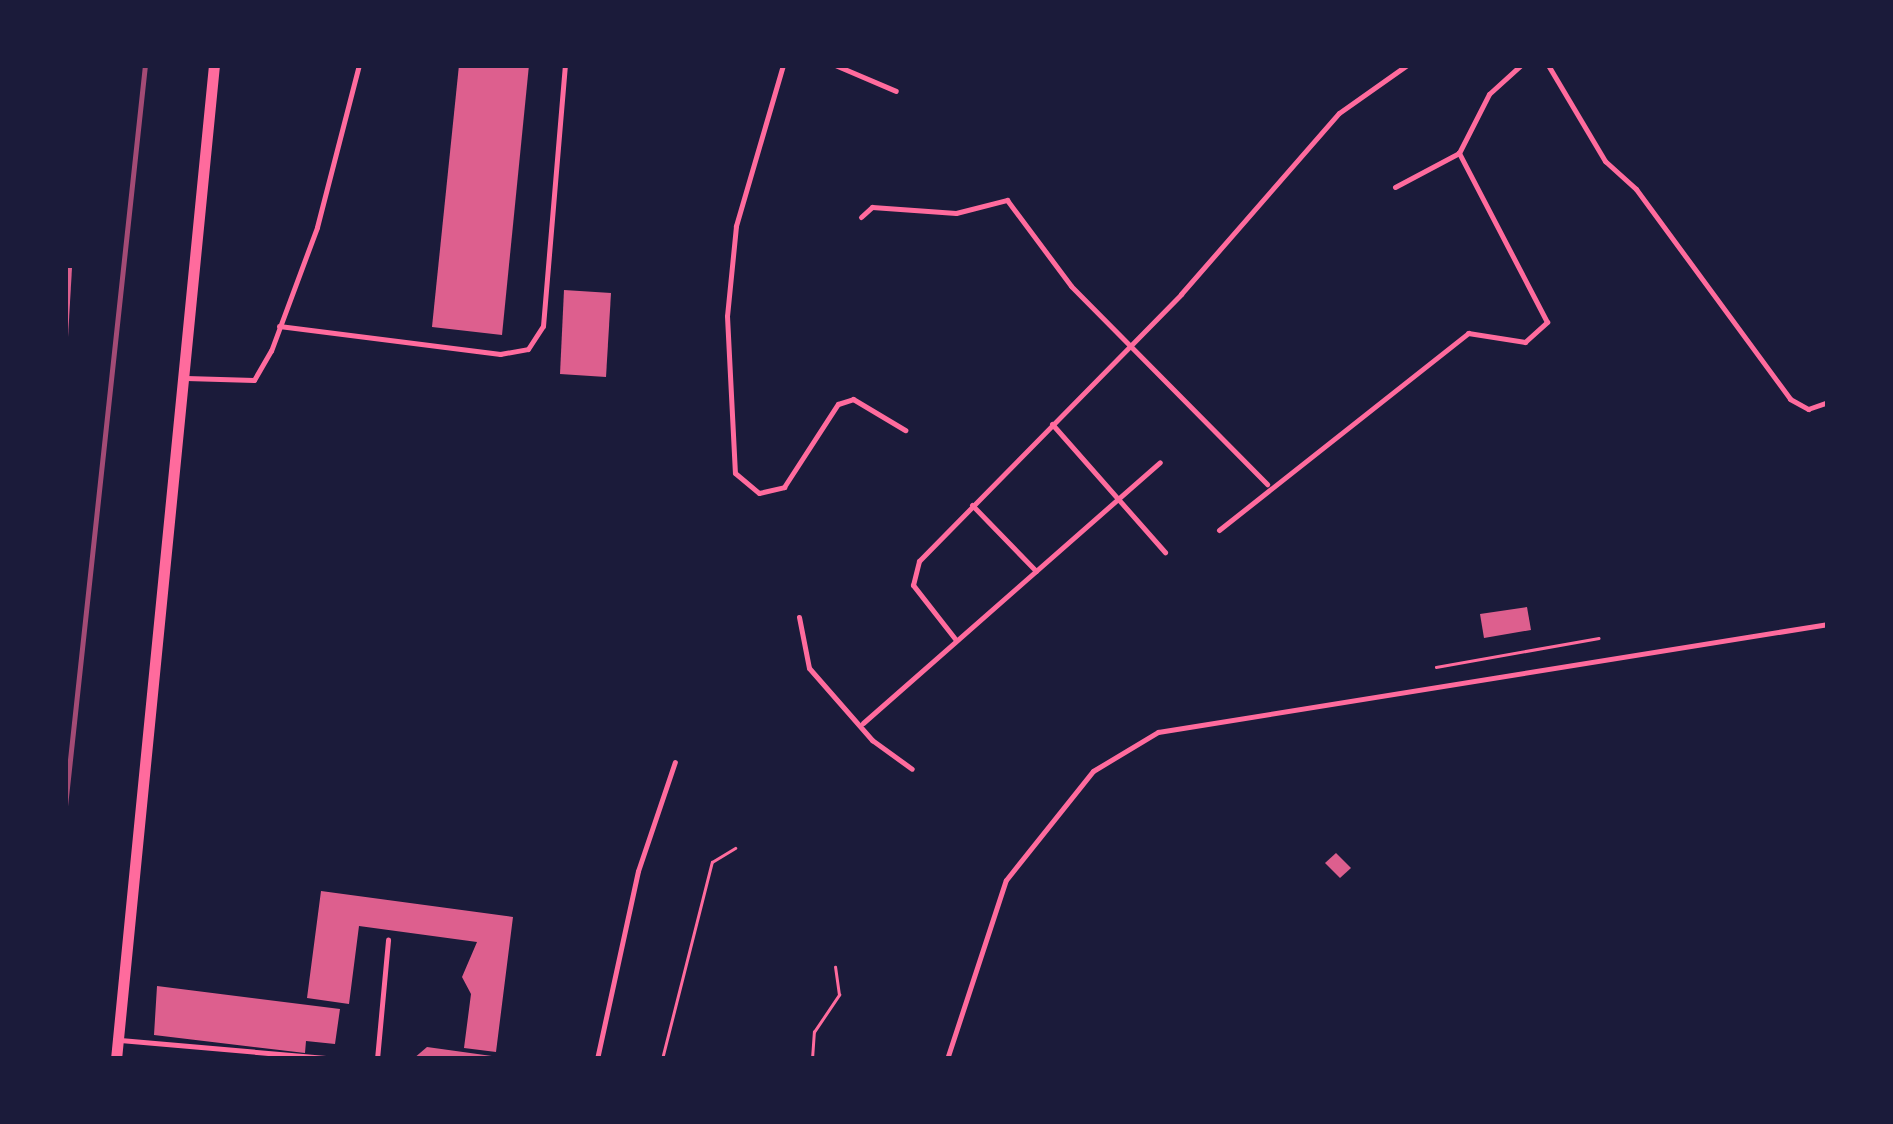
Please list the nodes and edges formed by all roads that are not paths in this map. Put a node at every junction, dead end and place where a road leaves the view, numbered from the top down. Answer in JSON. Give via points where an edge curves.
{"nodes":[{"id":1,"x":214,"y":65,"type":"edge"},
{"id":2,"x":359,"y":65,"type":"edge"},
{"id":3,"x":565,"y":65,"type":"edge"},
{"id":4,"x":783,"y":65,"type":"edge"},
{"id":5,"x":835,"y":65,"type":"edge"},
{"id":6,"x":1406,"y":65,"type":"edge"},
{"id":7,"x":1521,"y":65,"type":"edge"},
{"id":8,"x":1548,"y":65,"type":"edge"},
{"id":9,"x":896,"y":91,"type":"dead end"},
{"id":10,"x":1459,"y":153,"type":"junction"},
{"id":11,"x":1395,"y":188,"type":"dead end"},
{"id":12,"x":861,"y":218,"type":"dead end"},
{"id":13,"x":280,"y":326,"type":"junction"},
{"id":14,"x":1134,"y":342,"type":"junction"},
{"id":15,"x":183,"y":378,"type":"junction"},
{"id":16,"x":1828,"y":402,"type":"edge"},
{"id":17,"x":1052,"y":424,"type":"junction"},
{"id":18,"x":905,"y":430,"type":"dead end"},
{"id":19,"x":1160,"y":462,"type":"dead end"},
{"id":20,"x":1267,"y":484,"type":"junction"},
{"id":21,"x":1118,"y":502,"type":"junction"},
{"id":22,"x":972,"y":504,"type":"junction"},
{"id":23,"x":1220,"y":530,"type":"dead end"},
{"id":24,"x":1165,"y":552,"type":"dead end"},
{"id":25,"x":1036,"y":572,"type":"junction"},
{"id":26,"x":799,"y":617,"type":"dead end"},
{"id":27,"x":1828,"y":624,"type":"edge"},
{"id":28,"x":956,"y":640,"type":"junction"},
{"id":29,"x":863,"y":723,"type":"junction"},
{"id":30,"x":675,"y":762,"type":"dead end"},
{"id":31,"x":912,"y":768,"type":"dead end"},
{"id":32,"x":388,"y":940,"type":"dead end"},
{"id":33,"x":118,"y":1040,"type":"junction"},
{"id":34,"x":116,"y":1059,"type":"edge"},
{"id":35,"x":337,"y":1059,"type":"edge"},
{"id":36,"x":377,"y":1059,"type":"edge"},
{"id":37,"x":597,"y":1059,"type":"edge"},
{"id":38,"x":947,"y":1059,"type":"edge"}],
"edges":[{"from":1,"to":15,"type":"street"},
{"from":2,"to":13,"type":"lane","via":[[318,227]]},
{"from":3,"to":13,"type":"lane","via":[[547,293],[528,349],[500,354]]},
{"from":4,"to":18,"type":"lane","via":[[736,226],[727,316],[734,473],[759,493],[784,487],[838,404],[853,399]]},
{"from":5,"to":9,"type":"lane"},
{"from":6,"to":14,"type":"lane","via":[[1339,113]]},
{"from":7,"to":10,"type":"lane","via":[[1488,94]]},
{"from":8,"to":16,"type":"lane","via":[[1605,161],[1636,189],[1790,399],[1808,409]]},
{"from":10,"to":11,"type":"lane"},
{"from":10,"to":20,"type":"lane","via":[[1547,322],[1525,342],[1468,333]]},
{"from":12,"to":14,"type":"lane","via":[[872,206],[956,213],[1007,200],[1071,286]]},
{"from":13,"to":15,"type":"lane","via":[[254,380]]},
{"from":14,"to":17,"type":"lane"},
{"from":14,"to":20,"type":"lane"},
{"from":15,"to":33,"type":"street"},
{"from":17,"to":21,"type":"lane"},
{"from":17,"to":22,"type":"lane"},
{"from":19,"to":21,"type":"lane"},
{"from":20,"to":23,"type":"lane"},
{"from":21,"to":24,"type":"lane"},
{"from":21,"to":25,"type":"lane"},
{"from":22,"to":25,"type":"lane"},
{"from":22,"to":28,"type":"lane","via":[[912,573]]},
{"from":25,"to":28,"type":"lane"},
{"from":26,"to":29,"type":"lane","via":[[809,668]]},
{"from":27,"to":38,"type":"lane","via":[[1158,732],[1094,771],[1006,880]]},
{"from":28,"to":29,"type":"lane"},
{"from":29,"to":31,"type":"lane"},
{"from":30,"to":37,"type":"lane","via":[[638,871]]},
{"from":32,"to":36,"type":"lane"},
{"from":33,"to":34,"type":"street"},
{"from":33,"to":35,"type":"lane"}]}
